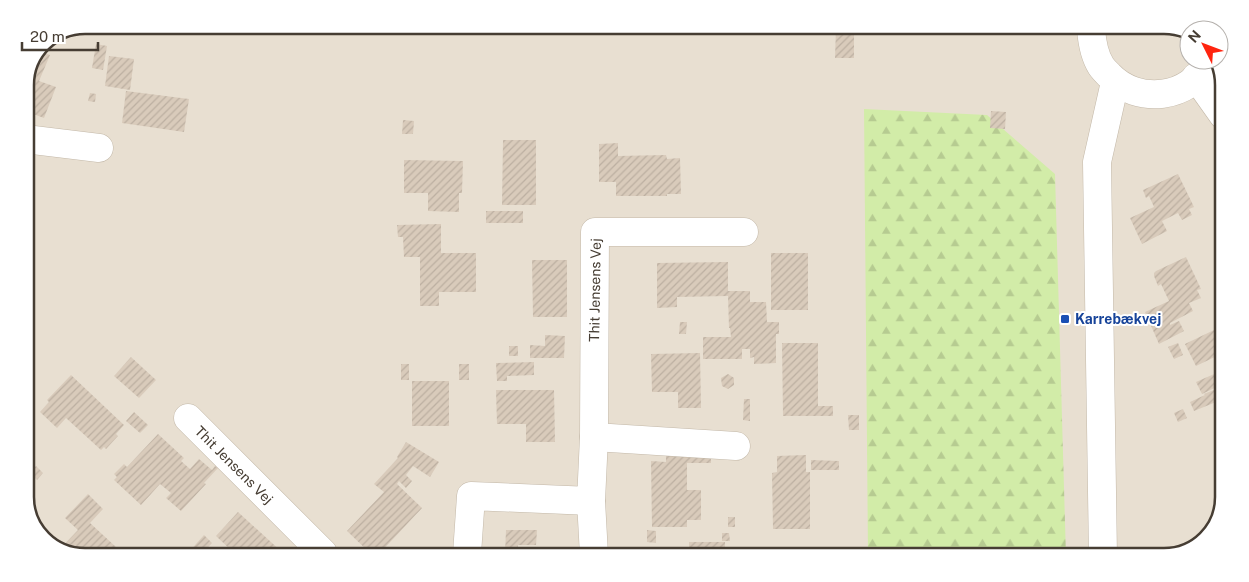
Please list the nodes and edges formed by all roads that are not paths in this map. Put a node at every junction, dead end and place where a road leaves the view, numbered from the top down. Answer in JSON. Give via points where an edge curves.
{"nodes":[{"id":1,"x":1092,"y":34,"type":"edge"},
{"id":2,"x":1202,"y":70,"type":"edge"},
{"id":3,"x":1203,"y":70,"type":"edge"},
{"id":4,"x":1115,"y":82,"type":"junction"},
{"id":5,"x":1215,"y":95,"type":"edge"},
{"id":6,"x":34,"y":140,"type":"edge"},
{"id":7,"x":99,"y":148,"type":"dead end"},
{"id":8,"x":744,"y":232,"type":"dead end"},
{"id":9,"x":188,"y":418,"type":"dead end"},
{"id":10,"x":594,"y":437,"type":"junction"},
{"id":11,"x":736,"y":446,"type":"dead end"},
{"id":12,"x":591,"y":500,"type":"junction"},
{"id":13,"x":318,"y":548,"type":"edge"},
{"id":14,"x":467,"y":548,"type":"edge"},
{"id":15,"x":594,"y":548,"type":"edge"},
{"id":16,"x":1103,"y":548,"type":"edge"}],
"edges":[{"from":1,"to":4,"type":"street","via":[[1101,67]]},
{"from":2,"to":4,"type":"street","via":[[1182,88],[1165,94],[1131,90]]},
{"from":3,"to":5,"type":"street"},
{"from":4,"to":16,"type":"street","via":[[1097,162]]},
{"from":6,"to":7,"type":"street"},
{"from":8,"to":10,"type":"street","name":"Thit Jensens Vej","via":[[595,232]]},
{"from":9,"to":13,"type":"street","name":"Thit Jensens Vej"},
{"from":10,"to":11,"type":"street"},
{"from":10,"to":12,"type":"street","name":"Thit Jensens Vej"},
{"from":12,"to":14,"type":"street","via":[[471,496]]},
{"from":12,"to":15,"type":"street","name":"Thit Jensens Vej"}]}
